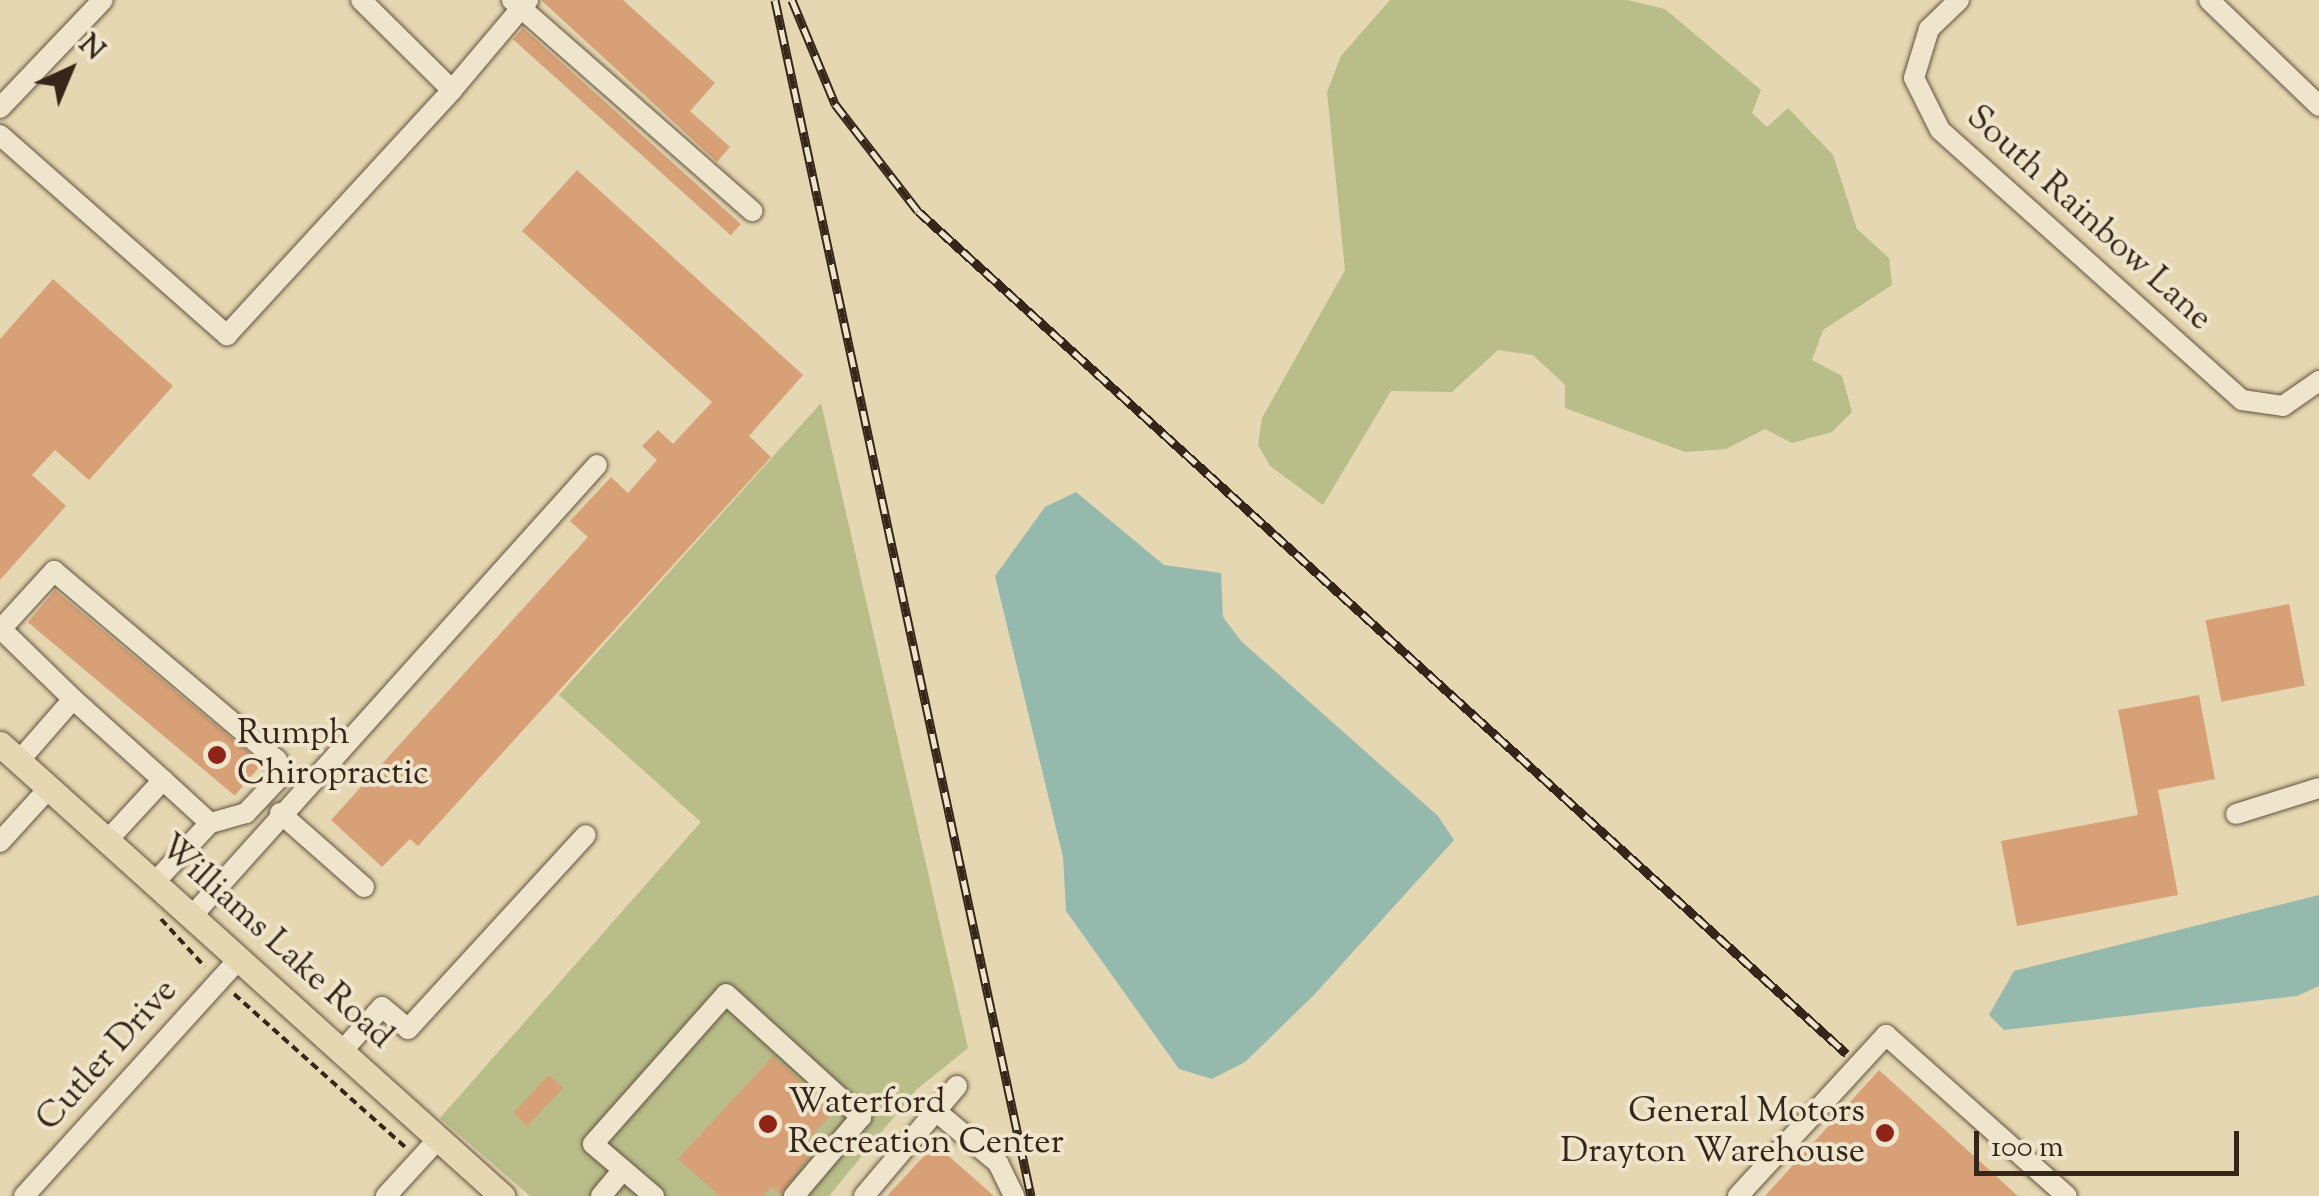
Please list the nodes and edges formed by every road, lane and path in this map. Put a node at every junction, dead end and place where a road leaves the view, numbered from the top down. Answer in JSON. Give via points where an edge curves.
{"nodes":[{"id":1,"x":103,"y":0,"type":"edge"},
{"id":2,"x":361,"y":0,"type":"edge"},
{"id":3,"x":1959,"y":0,"type":"edge"},
{"id":4,"x":2208,"y":0,"type":"edge"},
{"id":5,"x":520,"y":3,"type":"edge"},
{"id":6,"x":452,"y":90,"type":"junction"},
{"id":7,"x":2319,"y":106,"type":"edge"},
{"id":8,"x":0,"y":108,"type":"edge"},
{"id":9,"x":0,"y":135,"type":"edge"},
{"id":10,"x":752,"y":212,"type":"dead end"},
{"id":11,"x":2319,"y":381,"type":"edge"},
{"id":12,"x":597,"y":466,"type":"dead end"},
{"id":13,"x":74,"y":700,"type":"junction"},
{"id":14,"x":10,"y":752,"type":"edge"},
{"id":15,"x":163,"y":780,"type":"junction"},
{"id":16,"x":49,"y":788,"type":"junction"},
{"id":17,"x":2319,"y":788,"type":"edge"},
{"id":18,"x":280,"y":813,"type":"junction"},
{"id":19,"x":2236,"y":814,"type":"dead end"},
{"id":20,"x":210,"y":823,"type":"junction"},
{"id":21,"x":586,"y":835,"type":"dead end"},
{"id":22,"x":107,"y":840,"type":"junction"},
{"id":23,"x":0,"y":842,"type":"edge"},
{"id":24,"x":154,"y":883,"type":"junction"},
{"id":25,"x":364,"y":886,"type":"dead end"},
{"id":26,"x":192,"y":916,"type":"junction"},
{"id":27,"x":239,"y":959,"type":"junction"},
{"id":28,"x":342,"y":1050,"type":"junction"},
{"id":29,"x":957,"y":1086,"type":"dead end"},
{"id":30,"x":937,"y":1112,"type":"junction"},
{"id":31,"x":439,"y":1138,"type":"junction"},
{"id":32,"x":623,"y":1170,"type":"junction"},
{"id":33,"x":24,"y":1196,"type":"edge"},
{"id":34,"x":386,"y":1196,"type":"edge"},
{"id":35,"x":502,"y":1196,"type":"edge"},
{"id":36,"x":601,"y":1196,"type":"edge"},
{"id":37,"x":654,"y":1196,"type":"edge"},
{"id":38,"x":794,"y":1196,"type":"edge"},
{"id":39,"x":864,"y":1196,"type":"edge"},
{"id":40,"x":1014,"y":1196,"type":"edge"},
{"id":41,"x":1738,"y":1196,"type":"edge"},
{"id":42,"x":2066,"y":1196,"type":"edge"}],
"edges":[{"from":1,"to":8,"type":"street"},
{"from":2,"to":6,"type":"street"},
{"from":3,"to":11,"type":"street","name":"South Rainbow Lane","via":[[1929,29],[1914,78],[1940,130],[2242,400],[2283,406]]},
{"from":4,"to":7,"type":"street"},
{"from":5,"to":6,"type":"street"},
{"from":5,"to":10,"type":"street"},
{"from":6,"to":9,"type":"street","via":[[227,335]]},
{"from":12,"to":18,"type":"street"},
{"from":13,"to":14,"type":"street"},
{"from":13,"to":15,"type":"street"},
{"from":13,"to":20,"type":"street","via":[[1,630],[54,571],[277,760],[280,777],[246,813]]},
{"from":14,"to":16,"type":"main road","name":"Williams Lake Road"},
{"from":15,"to":20,"type":"street"},
{"from":15,"to":22,"type":"street"},
{"from":16,"to":22,"type":"main road","name":"Williams Lake Road"},
{"from":16,"to":23,"type":"street"},
{"from":17,"to":19,"type":"street"},
{"from":18,"to":25,"type":"street"},
{"from":18,"to":26,"type":"street"},
{"from":20,"to":24,"type":"street"},
{"from":21,"to":28,"type":"street","via":[[408,1029],[382,1007]]},
{"from":22,"to":24,"type":"main road","name":"Williams Lake Road"},
{"from":24,"to":26,"type":"main road","name":"Williams Lake Road"},
{"from":26,"to":27,"type":"main road","name":"Williams Lake Road"},
{"from":27,"to":28,"type":"main road","name":"Williams Lake Road"},
{"from":27,"to":33,"type":"street","name":"Cutler Drive"},
{"from":28,"to":31,"type":"main road","name":"Williams Lake Road"},
{"from":29,"to":30,"type":"street"},
{"from":30,"to":39,"type":"street"},
{"from":30,"to":40,"type":"street","via":[[998,1163]]},
{"from":31,"to":34,"type":"street"},
{"from":31,"to":35,"type":"main road","name":"Williams Lake Road"},
{"from":32,"to":36,"type":"street"},
{"from":32,"to":37,"type":"street"},
{"from":32,"to":38,"type":"street","via":[[594,1144],[726,994],[861,1117]]},
{"from":41,"to":42,"type":"street","via":[[1886,1035]]}]}
